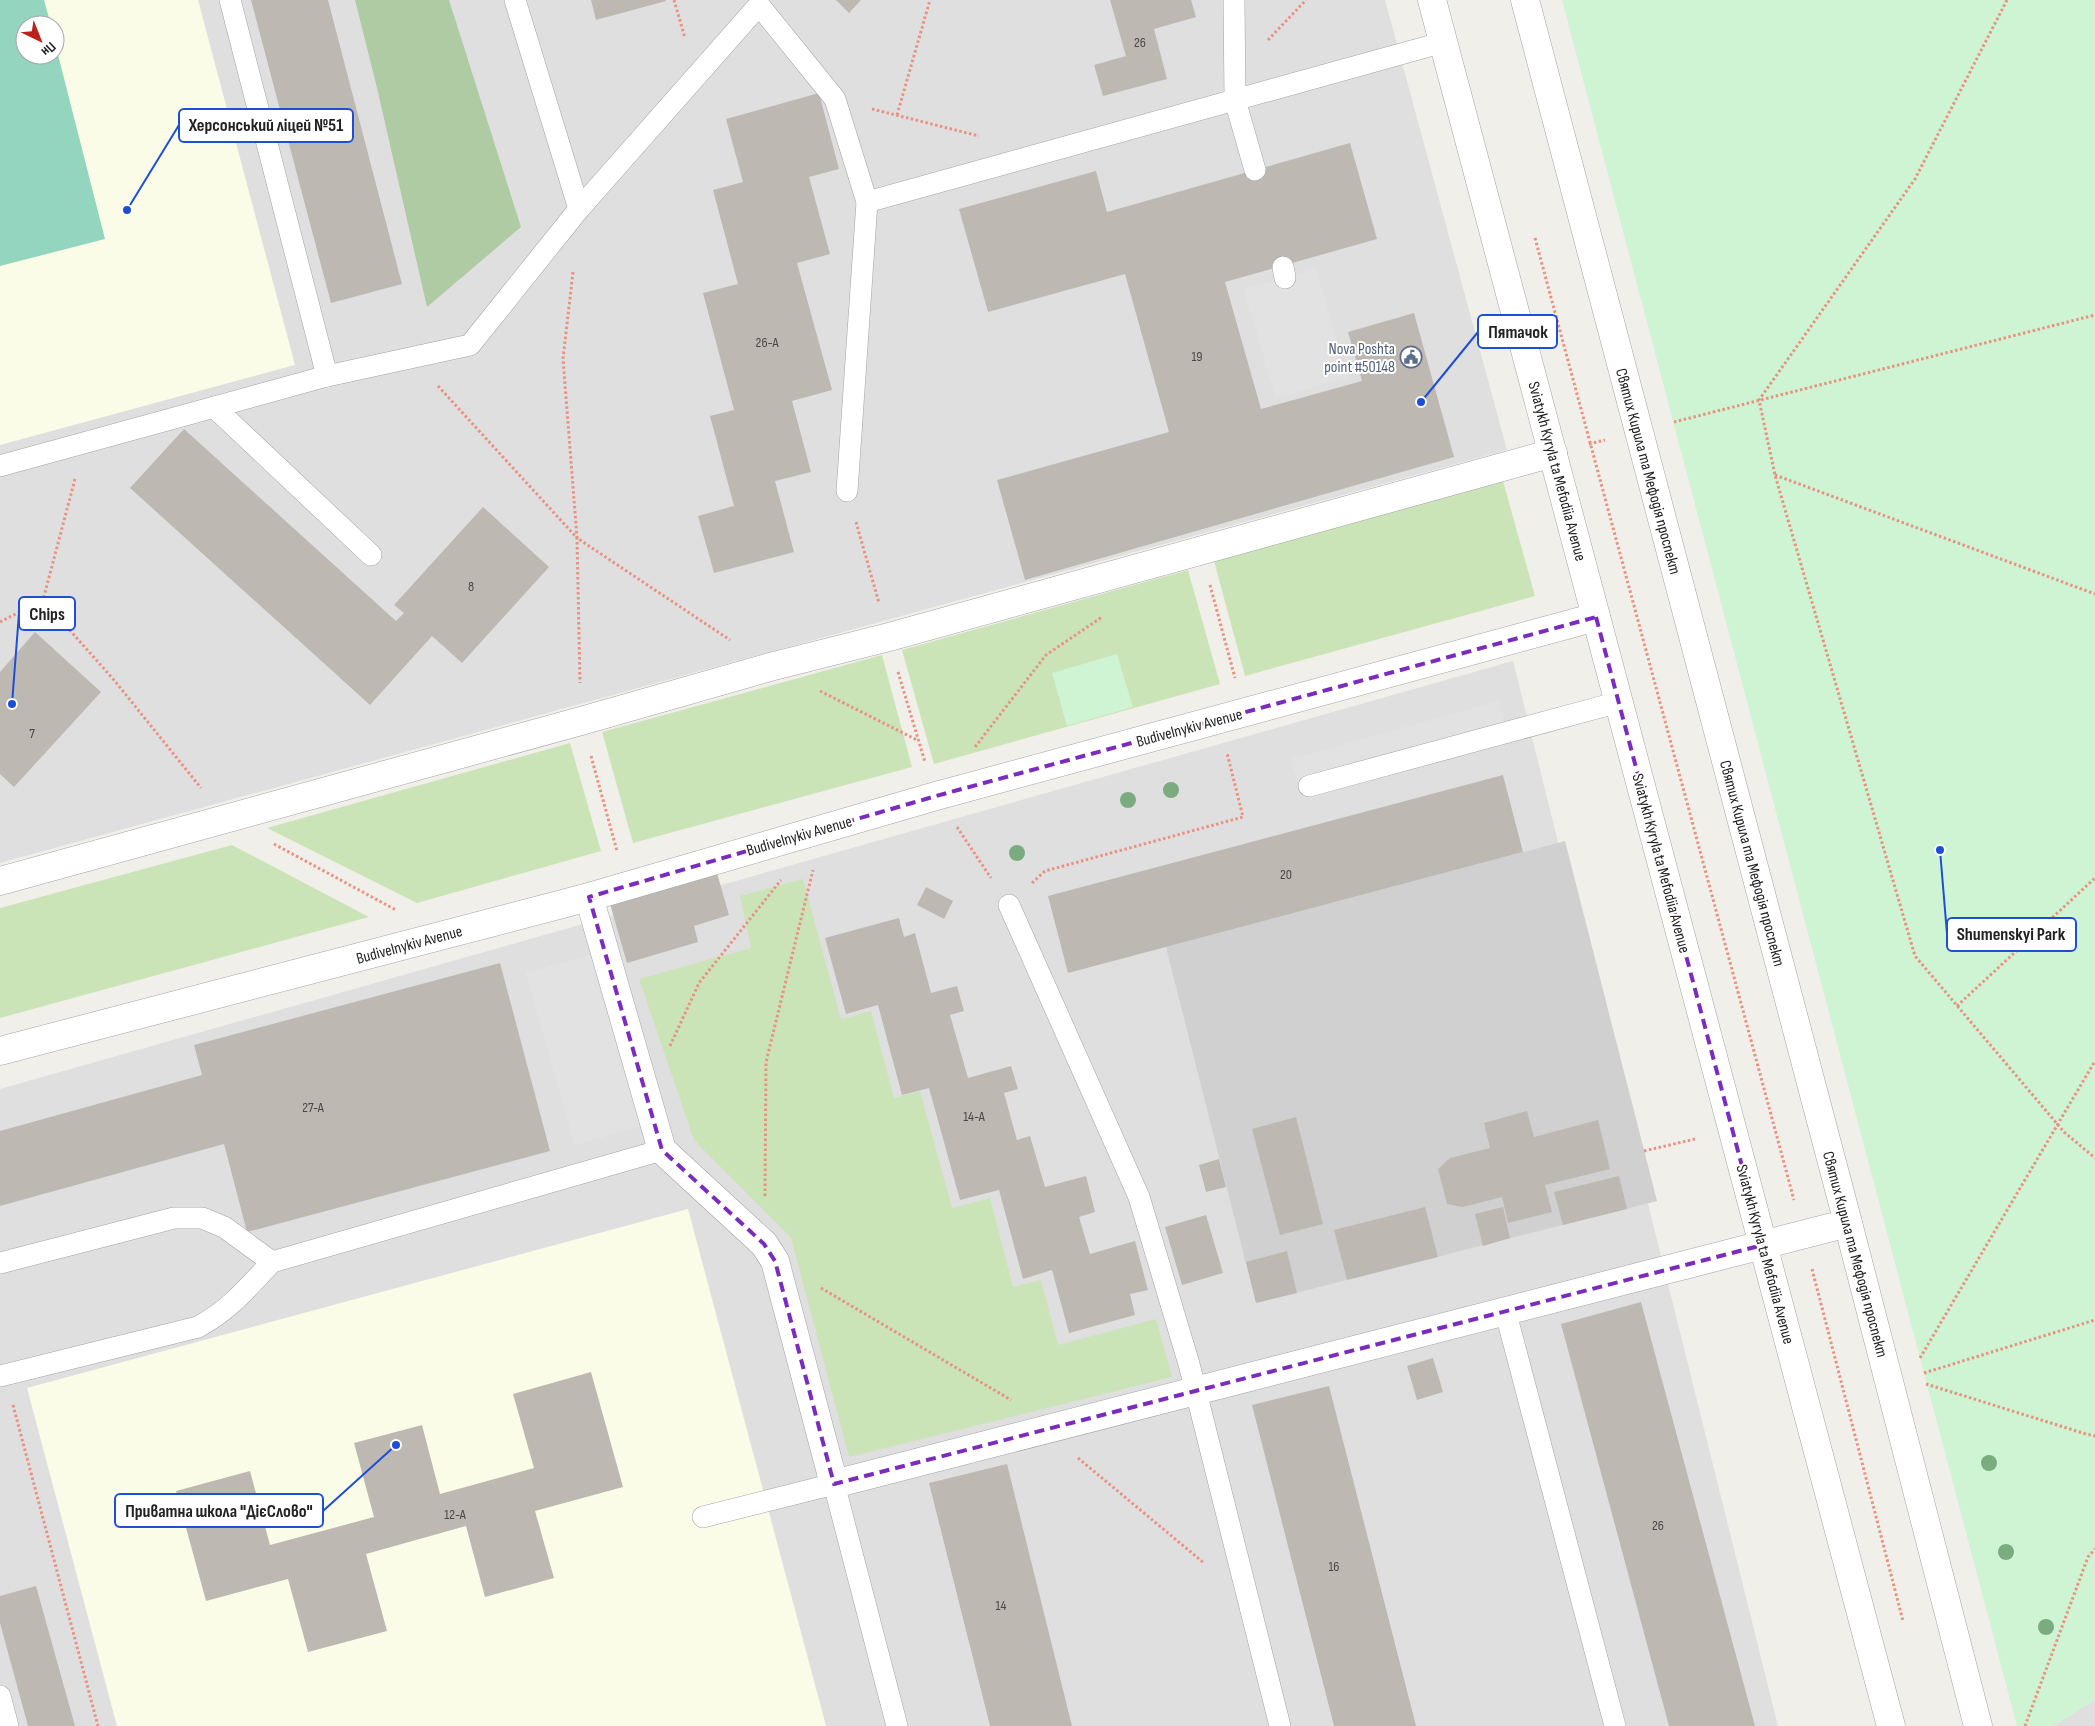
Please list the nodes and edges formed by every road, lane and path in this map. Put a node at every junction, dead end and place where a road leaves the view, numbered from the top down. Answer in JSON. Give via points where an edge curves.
{"nodes":[{"id":1,"x":230,"y":0,"type":"edge"},
{"id":2,"x":515,"y":0,"type":"edge"},
{"id":3,"x":930,"y":0,"type":"edge"},
{"id":4,"x":1234,"y":0,"type":"edge"},
{"id":5,"x":1306,"y":0,"type":"edge"},
{"id":6,"x":1432,"y":0,"type":"edge"},
{"id":7,"x":1525,"y":0,"type":"edge"},
{"id":8,"x":2006,"y":0,"type":"edge"},
{"id":9,"x":761,"y":3,"type":"edge"},
{"id":10,"x":1444,"y":42,"type":"junction"},
{"id":11,"x":1235,"y":75,"type":"junction"},
{"id":12,"x":835,"y":99,"type":"junction"},
{"id":13,"x":1236,"y":100,"type":"junction"},
{"id":14,"x":897,"y":115,"type":"junction"},
{"id":15,"x":980,"y":136,"type":"dead end"},
{"id":16,"x":1255,"y":170,"type":"dead end"},
{"id":17,"x":867,"y":202,"type":"junction"},
{"id":18,"x":579,"y":209,"type":"junction"},
{"id":19,"x":1534,"y":231,"type":"dead end"},
{"id":20,"x":573,"y":266,"type":"dead end"},
{"id":21,"x":2095,"y":316,"type":"edge"},
{"id":22,"x":412,"y":358,"type":"junction"},
{"id":23,"x":327,"y":376,"type":"junction"},
{"id":24,"x":1759,"y":400,"type":"junction"},
{"id":25,"x":214,"y":407,"type":"junction"},
{"id":26,"x":1639,"y":431,"type":"junction"},
{"id":27,"x":84,"y":443,"type":"junction"},
{"id":28,"x":1591,"y":444,"type":"junction"},
{"id":29,"x":1553,"y":453,"type":"junction"},
{"id":30,"x":0,"y":466,"type":"edge"},
{"id":31,"x":1775,"y":475,"type":"junction"},
{"id":32,"x":848,"y":491,"type":"joint"},
{"id":33,"x":577,"y":538,"type":"junction"},
{"id":34,"x":1201,"y":551,"type":"junction"},
{"id":35,"x":371,"y":555,"type":"dead end"},
{"id":36,"x":2095,"y":594,"type":"edge"},
{"id":37,"x":42,"y":600,"type":"junction"},
{"id":38,"x":1103,"y":617,"type":"dead end"},
{"id":39,"x":1596,"y":617,"type":"junction"},
{"id":40,"x":0,"y":622,"type":"edge"},
{"id":41,"x":889,"y":637,"type":"junction"},
{"id":42,"x":1619,"y":702,"type":"junction"},
{"id":43,"x":1244,"y":712,"type":"junction"},
{"id":44,"x":581,"y":721,"type":"junction"},
{"id":45,"x":972,"y":749,"type":"dead end"},
{"id":46,"x":1227,"y":751,"type":"dead end"},
{"id":47,"x":1309,"y":786,"type":"dead end"},
{"id":48,"x":936,"y":796,"type":"junction"},
{"id":49,"x":226,"y":818,"type":"junction"},
{"id":50,"x":822,"y":828,"type":"junction"},
{"id":51,"x":786,"y":875,"type":"dead end"},
{"id":52,"x":2095,"y":878,"type":"edge"},
{"id":53,"x":0,"y":881,"type":"edge"},
{"id":54,"x":626,"y":885,"type":"junction"},
{"id":55,"x":588,"y":897,"type":"junction"},
{"id":56,"x":1009,"y":905,"type":"junction"},
{"id":57,"x":443,"y":935,"type":"junction"},
{"id":58,"x":1957,"y":1006,"type":"junction"},
{"id":59,"x":0,"y":1051,"type":"edge"},
{"id":60,"x":2095,"y":1061,"type":"edge"},
{"id":61,"x":646,"y":1099,"type":"junction"},
{"id":62,"x":2058,"y":1124,"type":"junction"},
{"id":63,"x":1695,"y":1140,"type":"dead end"},
{"id":64,"x":662,"y":1150,"type":"junction"},
{"id":65,"x":1644,"y":1151,"type":"dead end"},
{"id":66,"x":2095,"y":1158,"type":"edge"},
{"id":67,"x":1848,"y":1223,"type":"junction"},
{"id":68,"x":1804,"y":1235,"type":"junction"},
{"id":69,"x":1763,"y":1246,"type":"junction"},
{"id":70,"x":769,"y":1252,"type":"junction"},
{"id":71,"x":272,"y":1262,"type":"junction"},
{"id":72,"x":0,"y":1264,"type":"edge"},
{"id":73,"x":1505,"y":1310,"type":"junction"},
{"id":74,"x":2095,"y":1320,"type":"edge"},
{"id":75,"x":1918,"y":1361,"type":"dead end"},
{"id":76,"x":3,"y":1375,"type":"edge"},
{"id":77,"x":1918,"y":1375,"type":"dead end"},
{"id":78,"x":1918,"y":1381,"type":"dead end"},
{"id":79,"x":1195,"y":1392,"type":"junction"},
{"id":80,"x":1044,"y":1429,"type":"junction"},
{"id":81,"x":2095,"y":1436,"type":"edge"},
{"id":82,"x":834,"y":1484,"type":"junction"},
{"id":83,"x":703,"y":1517,"type":"dead end"},
{"id":84,"x":2095,"y":1549,"type":"edge"},
{"id":85,"x":1248,"y":1599,"type":"junction"},
{"id":86,"x":1905,"y":1630,"type":"dead end"},
{"id":87,"x":0,"y":1696,"type":"edge"},
{"id":88,"x":8,"y":1726,"type":"edge"},
{"id":89,"x":98,"y":1726,"type":"edge"},
{"id":90,"x":897,"y":1726,"type":"edge"},
{"id":91,"x":1280,"y":1726,"type":"edge"},
{"id":92,"x":1615,"y":1726,"type":"edge"},
{"id":93,"x":1891,"y":1726,"type":"edge"},
{"id":94,"x":1978,"y":1726,"type":"edge"},
{"id":95,"x":2025,"y":1726,"type":"edge"}],
"edges":[{"from":1,"to":23,"type":"lane"},
{"from":2,"to":18,"type":"lane"},
{"from":3,"to":14,"type":"path"},
{"from":4,"to":11,"type":"lane"},
{"from":5,"to":11,"type":"path"},
{"from":6,"to":10,"type":"street","name":"Sviatykh Kyryla ta Mefodiia Avenue"},
{"from":7,"to":26,"type":"street","name":"Святих Кирила та Мефодія проспект"},
{"from":8,"to":24,"type":"path","via":[[1915,179]]},
{"from":9,"to":12,"type":"lane"},
{"from":9,"to":18,"type":"lane"},
{"from":10,"to":13,"type":"lane"},
{"from":10,"to":29,"type":"street","name":"Sviatykh Kyryla ta Mefodiia Avenue"},
{"from":11,"to":13,"type":"lane"},
{"from":12,"to":14,"type":"path"},
{"from":12,"to":17,"type":"lane"},
{"from":13,"to":16,"type":"lane"},
{"from":13,"to":17,"type":"lane"},
{"from":14,"to":15,"type":"path"},
{"from":17,"to":32,"type":"lane"},
{"from":18,"to":22,"type":"lane","via":[[470,345]]},
{"from":19,"to":28,"type":"path"},
{"from":20,"to":33,"type":"path","via":[[563,359]]},
{"from":21,"to":24,"type":"path"},
{"from":22,"to":23,"type":"lane"},
{"from":22,"to":33,"type":"path"},
{"from":23,"to":25,"type":"lane"},
{"from":24,"to":26,"type":"path"},
{"from":24,"to":31,"type":"path"},
{"from":25,"to":27,"type":"lane"},
{"from":25,"to":35,"type":"lane"},
{"from":26,"to":28,"type":"path"},
{"from":26,"to":67,"type":"street","name":"Святих Кирила та Мефодія проспект"},
{"from":27,"to":30,"type":"lane"},
{"from":27,"to":37,"type":"path"},
{"from":28,"to":29,"type":"path"},
{"from":28,"to":68,"type":"path"},
{"from":29,"to":34,"type":"street"},
{"from":29,"to":39,"type":"street","name":"Sviatykh Kyryla ta Mefodiia Avenue"},
{"from":31,"to":36,"type":"path"},
{"from":31,"to":58,"type":"path","via":[[1915,956]]},
{"from":32,"to":41,"type":"path"},
{"from":33,"to":44,"type":"path"},
{"from":34,"to":41,"type":"street"},
{"from":34,"to":43,"type":"path"},
{"from":37,"to":40,"type":"path"},
{"from":37,"to":49,"type":"path","via":[[114,680]]},
{"from":38,"to":45,"type":"path","via":[[1046,655]]},
{"from":39,"to":42,"type":"street","name":"Sviatykh Kyryla ta Mefodiia Avenue"},
{"from":39,"to":43,"type":"street","name":"Budivelnykiv Avenue"},
{"from":41,"to":44,"type":"street"},
{"from":41,"to":48,"type":"path"},
{"from":42,"to":47,"type":"lane"},
{"from":42,"to":69,"type":"street","name":"Sviatykh Kyryla ta Mefodiia Avenue"},
{"from":43,"to":48,"type":"street","name":"Budivelnykiv Avenue"},
{"from":44,"to":49,"type":"street"},
{"from":44,"to":54,"type":"path"},
{"from":46,"to":56,"type":"path","via":[[1243,816],[1045,870]]},
{"from":48,"to":50,"type":"street","name":"Budivelnykiv Avenue"},
{"from":48,"to":56,"type":"path"},
{"from":49,"to":53,"type":"street"},
{"from":49,"to":57,"type":"path"},
{"from":50,"to":54,"type":"street","name":"Budivelnykiv Avenue"},
{"from":50,"to":70,"type":"path","via":[[766,1062]]},
{"from":51,"to":61,"type":"path","via":[[699,983]]},
{"from":52,"to":58,"type":"path"},
{"from":54,"to":55,"type":"street","name":"Budivelnykiv Avenue"},
{"from":55,"to":57,"type":"street","name":"Budivelnykiv Avenue"},
{"from":55,"to":61,"type":"street"},
{"from":56,"to":79,"type":"lane","via":[[1139,1197]]},
{"from":57,"to":59,"type":"street","name":"Budivelnykiv Avenue"},
{"from":58,"to":62,"type":"path"},
{"from":60,"to":62,"type":"path"},
{"from":61,"to":64,"type":"street"},
{"from":62,"to":66,"type":"path"},
{"from":62,"to":75,"type":"path"},
{"from":63,"to":65,"type":"path"},
{"from":64,"to":70,"type":"street"},
{"from":64,"to":71,"type":"lane"},
{"from":67,"to":68,"type":"street"},
{"from":67,"to":94,"type":"street","name":"Святих Кирила та Мефодія проспект"},
{"from":68,"to":69,"type":"street"},
{"from":68,"to":86,"type":"path"},
{"from":69,"to":73,"type":"street"},
{"from":69,"to":93,"type":"street","name":"Sviatykh Kyryla ta Mefodiia Avenue"},
{"from":70,"to":80,"type":"path","via":[[1023,1407]]},
{"from":70,"to":82,"type":"street"},
{"from":71,"to":72,"type":"lane","via":[[224,1227],[202,1218],[174,1218]]},
{"from":71,"to":76,"type":"lane","via":[[231,1306],[198,1327]]},
{"from":73,"to":79,"type":"street"},
{"from":73,"to":92,"type":"lane"},
{"from":74,"to":77,"type":"path"},
{"from":76,"to":89,"type":"path"},
{"from":78,"to":81,"type":"path"},
{"from":79,"to":80,"type":"street"},
{"from":79,"to":85,"type":"lane"},
{"from":80,"to":82,"type":"street"},
{"from":80,"to":85,"type":"path"},
{"from":82,"to":83,"type":"lane"},
{"from":82,"to":90,"type":"lane"},
{"from":84,"to":95,"type":"path","via":[[2088,1557]]},
{"from":85,"to":91,"type":"lane"},
{"from":87,"to":88,"type":"lane"}]}
